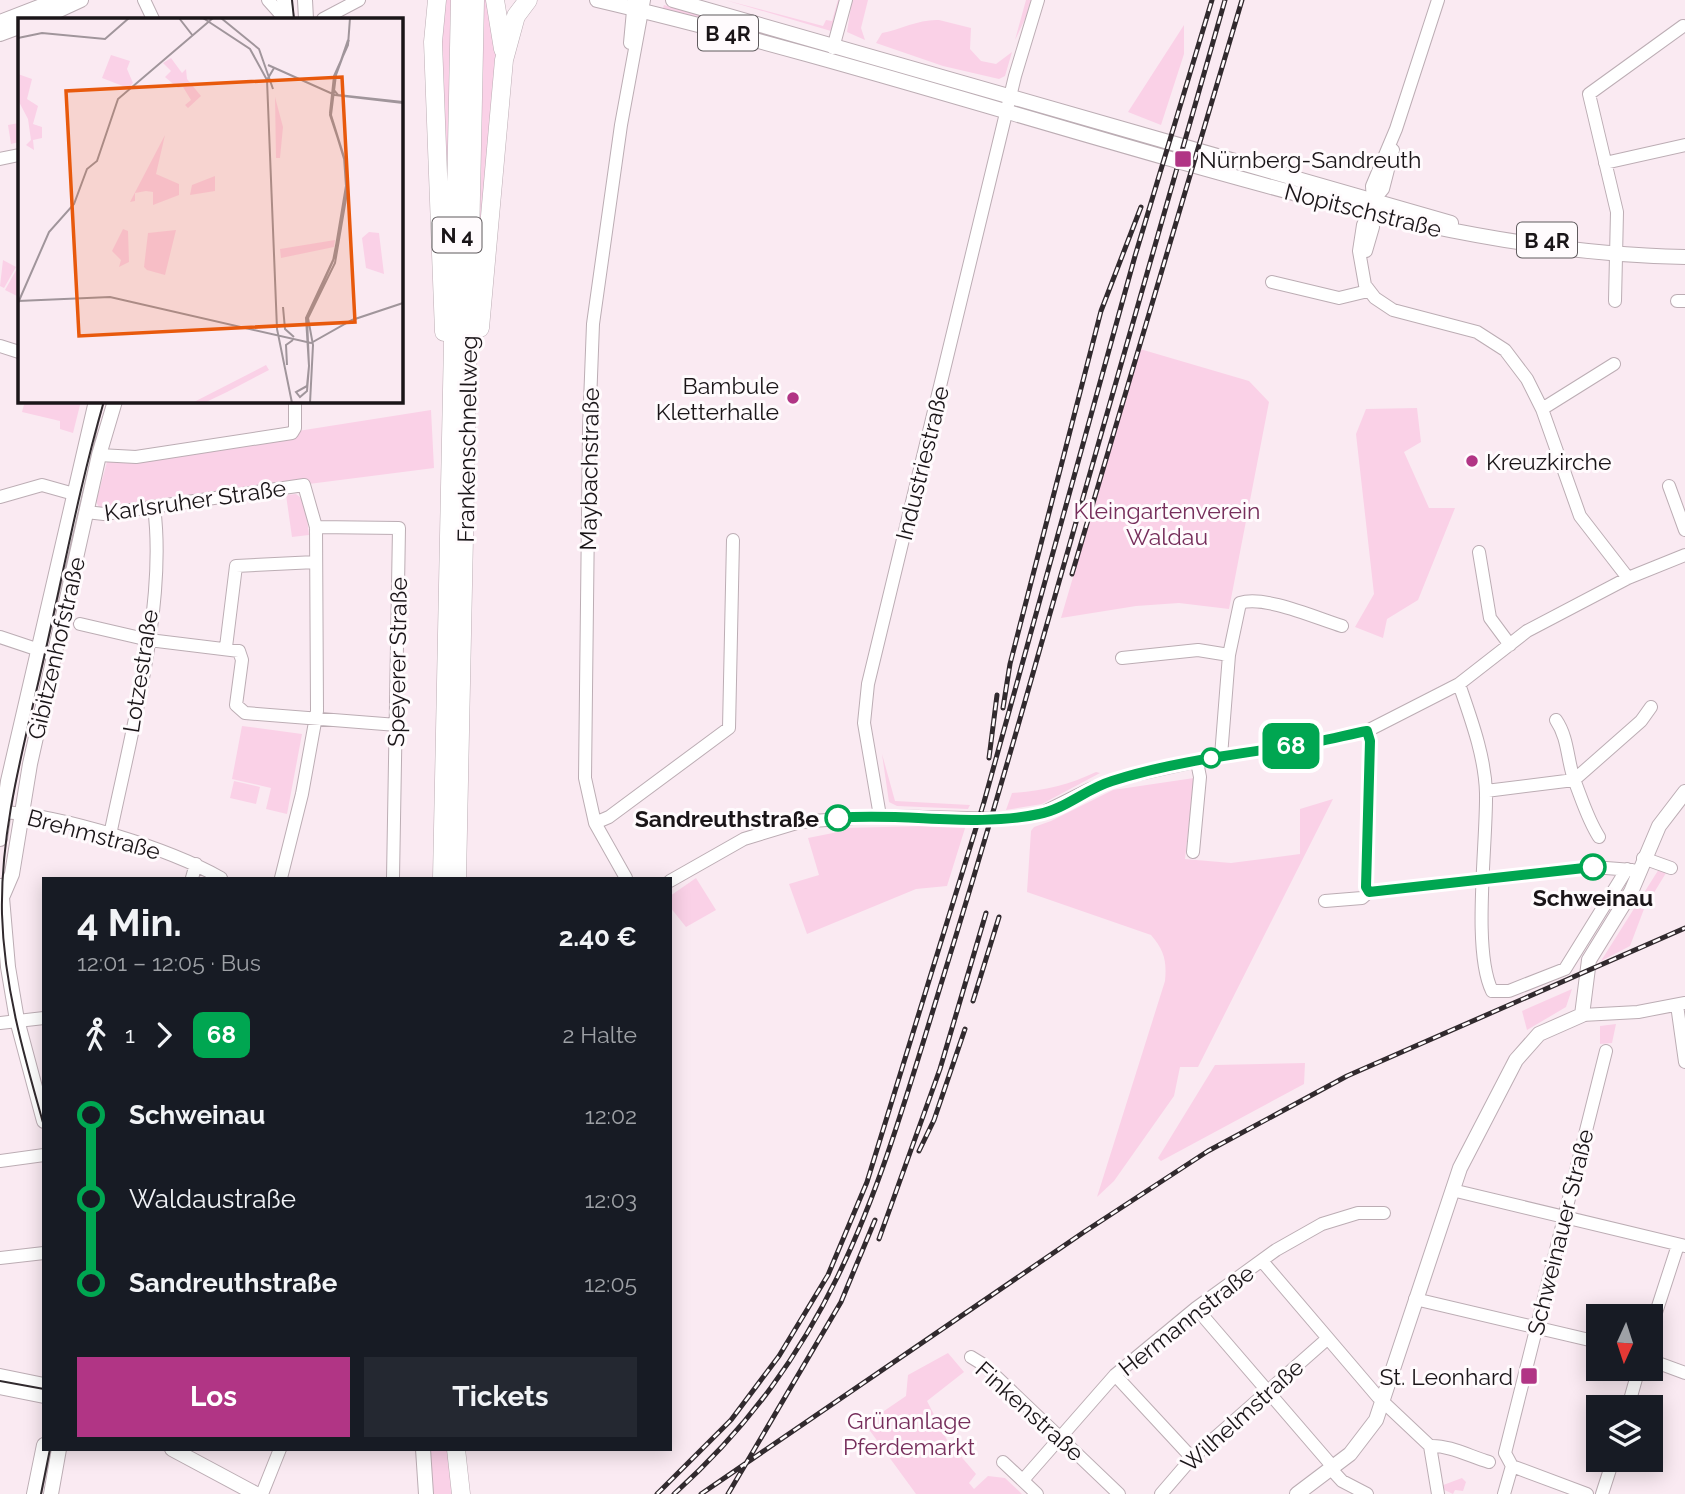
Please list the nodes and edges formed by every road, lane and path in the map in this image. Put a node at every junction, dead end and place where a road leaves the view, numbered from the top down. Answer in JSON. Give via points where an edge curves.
{"nodes":[{"id":1,"x":57,"y":0,"type":"edge"},
{"id":2,"x":81,"y":0,"type":"edge"},
{"id":3,"x":144,"y":0,"type":"edge"},
{"id":4,"x":268,"y":0,"type":"edge"},
{"id":5,"x":284,"y":0,"type":"edge"},
{"id":6,"x":305,"y":0,"type":"edge"},
{"id":7,"x":359,"y":0,"type":"edge"},
{"id":8,"x":460,"y":0,"type":"edge"},
{"id":9,"x":475,"y":0,"type":"edge"},
{"id":10,"x":495,"y":0,"type":"edge"},
{"id":11,"x":528,"y":0,"type":"edge"},
{"id":12,"x":597,"y":0,"type":"edge"},
{"id":13,"x":673,"y":0,"type":"edge"},
{"id":14,"x":846,"y":0,"type":"edge"},
{"id":15,"x":1038,"y":0,"type":"edge"},
{"id":16,"x":1438,"y":0,"type":"edge"},
{"id":17,"x":434,"y":5,"type":"edge"},
{"id":18,"x":638,"y":5,"type":"edge"},
{"id":19,"x":42,"y":18,"type":"edge"},
{"id":20,"x":153,"y":18,"type":"edge"},
{"id":21,"x":284,"y":18,"type":"edge"},
{"id":22,"x":306,"y":18,"type":"edge"},
{"id":23,"x":325,"y":18,"type":"edge"},
{"id":24,"x":0,"y":22,"type":"edge"},
{"id":25,"x":1683,"y":26,"type":"dead end"},
{"id":26,"x":18,"y":27,"type":"edge"},
{"id":27,"x":0,"y":34,"type":"edge"},
{"id":28,"x":833,"y":48,"type":"junction"},
{"id":29,"x":504,"y":60,"type":"junction"},
{"id":30,"x":937,"y":85,"type":"junction"},
{"id":31,"x":1010,"y":106,"type":"junction"},
{"id":32,"x":1685,"y":145,"type":"edge"},
{"id":33,"x":18,"y":155,"type":"edge"},
{"id":34,"x":0,"y":159,"type":"edge"},
{"id":35,"x":1605,"y":163,"type":"junction"},
{"id":36,"x":1371,"y":208,"type":"junction"},
{"id":37,"x":1685,"y":249,"type":"edge"},
{"id":38,"x":1618,"y":251,"type":"junction"},
{"id":39,"x":1685,"y":257,"type":"edge"},
{"id":40,"x":1272,"y":282,"type":"dead end"},
{"id":41,"x":1368,"y":291,"type":"junction"},
{"id":42,"x":1615,"y":301,"type":"dead end"},
{"id":43,"x":0,"y":346,"type":"edge"},
{"id":44,"x":18,"y":352,"type":"edge"},
{"id":45,"x":1614,"y":364,"type":"dead end"},
{"id":46,"x":96,"y":402,"type":"edge"},
{"id":47,"x":115,"y":402,"type":"edge"},
{"id":48,"x":296,"y":402,"type":"edge"},
{"id":49,"x":1542,"y":409,"type":"junction"},
{"id":50,"x":99,"y":456,"type":"junction"},
{"id":51,"x":459,"y":467,"type":"junction"},
{"id":52,"x":1669,"y":486,"type":"dead end"},
{"id":53,"x":74,"y":494,"type":"junction"},
{"id":54,"x":0,"y":497,"type":"edge"},
{"id":55,"x":154,"y":507,"type":"junction"},
{"id":56,"x":86,"y":512,"type":"junction"},
{"id":57,"x":316,"y":527,"type":"junction"},
{"id":58,"x":1685,"y":530,"type":"edge"},
{"id":59,"x":733,"y":540,"type":"dead end"},
{"id":60,"x":1479,"y":552,"type":"dead end"},
{"id":61,"x":1685,"y":555,"type":"edge"},
{"id":62,"x":316,"y":562,"type":"junction"},
{"id":63,"x":1628,"y":578,"type":"junction"},
{"id":64,"x":80,"y":624,"type":"dead end"},
{"id":65,"x":1342,"y":626,"type":"dead end"},
{"id":66,"x":0,"y":637,"type":"edge"},
{"id":67,"x":149,"y":640,"type":"junction"},
{"id":68,"x":1510,"y":645,"type":"junction"},
{"id":69,"x":226,"y":647,"type":"junction"},
{"id":70,"x":39,"y":650,"type":"junction"},
{"id":71,"x":55,"y":654,"type":"junction"},
{"id":72,"x":1230,"y":655,"type":"junction"},
{"id":73,"x":1122,"y":658,"type":"dead end"},
{"id":74,"x":1459,"y":684,"type":"junction"},
{"id":75,"x":1651,"y":708,"type":"dead end"},
{"id":76,"x":315,"y":720,"type":"junction"},
{"id":77,"x":1556,"y":720,"type":"dead end"},
{"id":78,"x":397,"y":724,"type":"junction"},
{"id":79,"x":1367,"y":731,"type":"junction"},
{"id":80,"x":1221,"y":756,"type":"junction"},
{"id":81,"x":1197,"y":761,"type":"junction"},
{"id":82,"x":1574,"y":780,"type":"junction"},
{"id":83,"x":1486,"y":791,"type":"junction"},
{"id":84,"x":1685,"y":792,"type":"edge"},
{"id":85,"x":3,"y":812,"type":"junction"},
{"id":86,"x":20,"y":815,"type":"junction"},
{"id":87,"x":880,"y":816,"type":"junction"},
{"id":88,"x":596,"y":823,"type":"junction"},
{"id":89,"x":110,"y":835,"type":"junction"},
{"id":90,"x":1599,"y":837,"type":"dead end"},
{"id":91,"x":0,"y":839,"type":"edge"},
{"id":92,"x":1193,"y":852,"type":"dead end"},
{"id":93,"x":196,"y":864,"type":"junction"},
{"id":94,"x":1636,"y":866,"type":"junction"},
{"id":95,"x":1671,"y":868,"type":"dead end"},
{"id":96,"x":192,"y":877,"type":"edge"},
{"id":97,"x":218,"y":877,"type":"edge"},
{"id":98,"x":281,"y":877,"type":"edge"},
{"id":99,"x":393,"y":877,"type":"edge"},
{"id":100,"x":442,"y":877,"type":"edge"},
{"id":101,"x":457,"y":877,"type":"edge"},
{"id":102,"x":625,"y":877,"type":"edge"},
{"id":103,"x":672,"y":880,"type":"edge"},
{"id":104,"x":1484,"y":880,"type":"junction"},
{"id":105,"x":2,"y":888,"type":"edge"},
{"id":106,"x":1369,"y":892,"type":"junction"},
{"id":107,"x":1325,"y":901,"type":"dead end"},
{"id":108,"x":2,"y":914,"type":"edge"},
{"id":109,"x":1681,"y":1004,"type":"edge"},
{"id":110,"x":1582,"y":1015,"type":"junction"},
{"id":111,"x":42,"y":1018,"type":"edge"},
{"id":112,"x":17,"y":1020,"type":"junction"},
{"id":113,"x":0,"y":1023,"type":"edge"},
{"id":114,"x":1606,"y":1051,"type":"dead end"},
{"id":115,"x":1685,"y":1062,"type":"edge"},
{"id":116,"x":42,"y":1114,"type":"edge"},
{"id":117,"x":42,"y":1155,"type":"edge"},
{"id":118,"x":0,"y":1161,"type":"edge"},
{"id":119,"x":1452,"y":1190,"type":"junction"},
{"id":120,"x":1384,"y":1213,"type":"dead end"},
{"id":121,"x":1564,"y":1218,"type":"junction"},
{"id":122,"x":1681,"y":1246,"type":"edge"},
{"id":123,"x":42,"y":1254,"type":"edge"},
{"id":124,"x":0,"y":1258,"type":"edge"},
{"id":125,"x":1262,"y":1261,"type":"junction"},
{"id":126,"x":1415,"y":1299,"type":"junction"},
{"id":127,"x":1660,"y":1304,"type":"edge"},
{"id":128,"x":1196,"y":1308,"type":"junction"},
{"id":129,"x":1536,"y":1326,"type":"junction"},
{"id":130,"x":1327,"y":1339,"type":"junction"},
{"id":131,"x":1586,"y":1339,"type":"edge"},
{"id":132,"x":971,"y":1357,"type":"dead end"},
{"id":133,"x":1663,"y":1365,"type":"edge"},
{"id":134,"x":1685,"y":1373,"type":"edge"},
{"id":135,"x":1115,"y":1375,"type":"junction"},
{"id":136,"x":0,"y":1376,"type":"edge"},
{"id":137,"x":42,"y":1385,"type":"edge"},
{"id":138,"x":0,"y":1387,"type":"edge"},
{"id":139,"x":1268,"y":1390,"type":"junction"},
{"id":140,"x":42,"y":1396,"type":"edge"},
{"id":141,"x":1383,"y":1403,"type":"junction"},
{"id":142,"x":1061,"y":1438,"type":"junction"},
{"id":143,"x":1430,"y":1446,"type":"junction"},
{"id":144,"x":43,"y":1451,"type":"edge"},
{"id":145,"x":59,"y":1451,"type":"edge"},
{"id":146,"x":176,"y":1451,"type":"edge"},
{"id":147,"x":279,"y":1451,"type":"edge"},
{"id":148,"x":423,"y":1451,"type":"edge"},
{"id":149,"x":456,"y":1451,"type":"edge"},
{"id":150,"x":1192,"y":1458,"type":"junction"},
{"id":151,"x":1003,"y":1462,"type":"dead end"},
{"id":152,"x":1489,"y":1462,"type":"dead end"},
{"id":153,"x":1511,"y":1466,"type":"junction"},
{"id":154,"x":1332,"y":1468,"type":"junction"},
{"id":155,"x":1609,"y":1472,"type":"edge"},
{"id":156,"x":1023,"y":1480,"type":"junction"},
{"id":157,"x":34,"y":1494,"type":"edge"},
{"id":158,"x":51,"y":1494,"type":"edge"},
{"id":159,"x":256,"y":1494,"type":"edge"},
{"id":160,"x":262,"y":1494,"type":"edge"},
{"id":161,"x":426,"y":1494,"type":"edge"},
{"id":162,"x":461,"y":1494,"type":"edge"},
{"id":163,"x":1037,"y":1494,"type":"edge"},
{"id":164,"x":1119,"y":1494,"type":"edge"},
{"id":165,"x":1161,"y":1494,"type":"edge"},
{"id":166,"x":1297,"y":1494,"type":"edge"},
{"id":167,"x":1367,"y":1494,"type":"edge"},
{"id":168,"x":1438,"y":1494,"type":"edge"},
{"id":169,"x":1504,"y":1494,"type":"edge"},
{"id":170,"x":1587,"y":1494,"type":"edge"},
{"id":171,"x":1602,"y":1494,"type":"edge"}],
"edges":[{"from":1,"to":24,"type":"main road"},
{"from":2,"to":19,"type":"main road"},
{"from":3,"to":20,"type":"street"},
{"from":4,"to":21,"type":"street"},
{"from":5,"to":21,"type":"main road"},
{"from":6,"to":22,"type":"main road"},
{"from":7,"to":23,"type":"street"},
{"from":8,"to":51,"type":"highway","name":"Frankenschnellweg","number":"N 4"},
{"from":9,"to":51,"type":"highway","name":"Frankenschnellweg","number":"N 4"},
{"from":10,"to":29,"type":"highway"},
{"from":11,"to":29,"type":"highway","via":[[516,16]]},
{"from":12,"to":18,"type":"main road","name":"Nopitschstraße","number":"B 4R"},
{"from":13,"to":28,"type":"main road","name":"Nopitschstraße","number":"B 4R"},
{"from":14,"to":28,"type":"street"},
{"from":15,"to":31,"type":"street","name":"Industriestraße"},
{"from":16,"to":36,"type":"street","via":[[1373,186]]},
{"from":17,"to":51,"type":"highway","via":[[442,292]]},
{"from":18,"to":30,"type":"main road","name":"Nopitschstraße","number":"B 4R"},
{"from":18,"to":88,"type":"street","name":"Maybachstraße","via":[[593,324],[584,751]]},
{"from":25,"to":35,"type":"street","via":[[1589,94]]},
{"from":26,"to":27,"type":"main road"},
{"from":28,"to":30,"type":"main road","name":"Nopitschstraße","number":"B 4R"},
{"from":29,"to":51,"type":"highway"},
{"from":30,"to":31,"type":"main road","name":"Nopitschstraße","number":"B 4R"},
{"from":31,"to":36,"type":"main road","name":"Nopitschstraße","number":"B 4R"},
{"from":31,"to":87,"type":"street","name":"Industriestraße","via":[[868,684],[864,723]]},
{"from":32,"to":35,"type":"street"},
{"from":33,"to":34,"type":"street"},
{"from":35,"to":38,"type":"street","via":[[1617,212]]},
{"from":36,"to":38,"type":"main road","name":"Nopitschstraße","number":"B 4R","via":[[1515,244]]},
{"from":36,"to":41,"type":"street","via":[[1373,227],[1363,279]]},
{"from":37,"to":38,"type":"main road","name":"Nopitschstraße","number":"B 4R"},
{"from":38,"to":39,"type":"main road","name":"Nopitschstraße","number":"B 4R"},
{"from":38,"to":42,"type":"street"},
{"from":40,"to":41,"type":"street","via":[[1339,298]]},
{"from":41,"to":49,"type":"street","via":[[1393,310],[1454,324],[1500,345],[1527,379]]},
{"from":43,"to":44,"type":"street"},
{"from":45,"to":49,"type":"street"},
{"from":46,"to":53,"type":"main road","name":"Gibitzenhofstraße"},
{"from":47,"to":50,"type":"main road","name":"Gibitzenhofstraße"},
{"from":48,"to":50,"type":"street","via":[[294,432],[136,457]]},
{"from":49,"to":63,"type":"street","via":[[1576,509]]},
{"from":50,"to":56,"type":"main road","name":"Gibitzenhofstraße"},
{"from":51,"to":100,"type":"highway","name":"Frankenschnellweg"},
{"from":51,"to":101,"type":"highway","name":"Frankenschnellweg"},
{"from":52,"to":58,"type":"street"},
{"from":53,"to":54,"type":"street","via":[[42,485]]},
{"from":53,"to":70,"type":"main road","name":"Gibitzenhofstraße"},
{"from":55,"to":56,"type":"street","name":"Karlsruher Straße"},
{"from":55,"to":57,"type":"street","name":"Karlsruher Straße","via":[[304,485]]},
{"from":55,"to":67,"type":"street","name":"Lotzestraße","via":[[157,534]]},
{"from":56,"to":71,"type":"main road","name":"Gibitzenhofstraße"},
{"from":57,"to":62,"type":"street"},
{"from":57,"to":78,"type":"street","name":"Speyerer Straße","via":[[398,528]]},
{"from":59,"to":88,"type":"street","via":[[731,717],[727,731]]},
{"from":60,"to":68,"type":"street","via":[[1490,618]]},
{"from":61,"to":63,"type":"street"},
{"from":62,"to":69,"type":"street","via":[[236,566]]},
{"from":62,"to":76,"type":"street"},
{"from":63,"to":68,"type":"street","via":[[1527,631]]},
{"from":64,"to":67,"type":"street"},
{"from":65,"to":72,"type":"street","via":[[1246,601],[1237,610]]},
{"from":66,"to":70,"type":"street"},
{"from":67,"to":69,"type":"street"},
{"from":67,"to":89,"type":"street","name":"Lotzestraße"},
{"from":68,"to":74,"type":"street"},
{"from":69,"to":76,"type":"street","via":[[239,651],[242,660],[238,710]]},
{"from":70,"to":71,"type":"street"},
{"from":70,"to":85,"type":"main road","name":"Gibitzenhofstraße"},
{"from":71,"to":86,"type":"main road","name":"Gibitzenhofstraße"},
{"from":72,"to":73,"type":"street","via":[[1198,650]]},
{"from":72,"to":80,"type":"street"},
{"from":74,"to":79,"type":"street"},
{"from":74,"to":83,"type":"street","via":[[1478,743]]},
{"from":75,"to":82,"type":"street"},
{"from":76,"to":78,"type":"street"},
{"from":76,"to":98,"type":"street"},
{"from":77,"to":82,"type":"street"},
{"from":78,"to":99,"type":"street","name":"Speyerer Straße"},
{"from":79,"to":80,"type":"street"},
{"from":79,"to":106,"type":"street"},
{"from":80,"to":81,"type":"street"},
{"from":81,"to":87,"type":"street","via":[[1110,781],[1040,814],[1010,819]]},
{"from":81,"to":92,"type":"street","via":[[1200,777]]},
{"from":82,"to":83,"type":"street"},
{"from":82,"to":90,"type":"street"},
{"from":83,"to":104,"type":"street"},
{"from":84,"to":94,"type":"main road"},
{"from":85,"to":86,"type":"street","name":"Brehmstraße"},
{"from":85,"to":91,"type":"main road","name":"Gibitzenhofstraße"},
{"from":86,"to":89,"type":"street","name":"Brehmstraße"},
{"from":86,"to":105,"type":"main road","name":"Gibitzenhofstraße","via":[[12,874]]},
{"from":87,"to":103,"type":"street","via":[[800,822],[771,829]]},
{"from":88,"to":102,"type":"street","name":"Maybachstraße"},
{"from":89,"to":93,"type":"street","name":"Brehmstraße"},
{"from":93,"to":96,"type":"street"},
{"from":93,"to":97,"type":"street","name":"Brehmstraße"},
{"from":94,"to":95,"type":"street"},
{"from":94,"to":104,"type":"street"},
{"from":94,"to":104,"type":"street","via":[[1565,970],[1509,991],[1492,991],[1486,979]]},
{"from":94,"to":110,"type":"main road","via":[[1624,904],[1587,964]]},
{"from":104,"to":106,"type":"street"},
{"from":105,"to":108,"type":"main road","name":"Gibitzenhofstraße"},
{"from":106,"to":107,"type":"street","via":[[1362,898]]},
{"from":108,"to":112,"type":"main road","name":"Gibitzenhofstraße"},
{"from":109,"to":110,"type":"street"},
{"from":109,"to":115,"type":"street"},
{"from":110,"to":119,"type":"main road","via":[[1545,1030],[1520,1053]]},
{"from":111,"to":112,"type":"street"},
{"from":112,"to":113,"type":"street"},
{"from":112,"to":116,"type":"main road","name":"Gibitzenhofstraße"},
{"from":114,"to":121,"type":"street","name":"Schweinauer Straße"},
{"from":117,"to":118,"type":"street"},
{"from":119,"to":121,"type":"street"},
{"from":119,"to":126,"type":"main road"},
{"from":120,"to":125,"type":"street","name":"Hermannstraße","via":[[1358,1213],[1322,1224]]},
{"from":121,"to":122,"type":"street"},
{"from":121,"to":129,"type":"street","name":"Schweinauer Straße"},
{"from":122,"to":127,"type":"street"},
{"from":123,"to":124,"type":"street"},
{"from":125,"to":128,"type":"street","name":"Hermannstraße"},
{"from":125,"to":130,"type":"street"},
{"from":126,"to":129,"type":"street"},
{"from":126,"to":141,"type":"main road"},
{"from":128,"to":135,"type":"street","name":"Hermannstraße"},
{"from":128,"to":139,"type":"street"},
{"from":129,"to":131,"type":"street"},
{"from":129,"to":153,"type":"street","name":"Schweinauer Straße","via":[[1506,1453]]},
{"from":130,"to":139,"type":"street","name":"Wilhelmstraße"},
{"from":130,"to":141,"type":"street"},
{"from":132,"to":142,"type":"street","name":"Finkenstraße"},
{"from":133,"to":134,"type":"street"},
{"from":135,"to":142,"type":"street","name":"Hermannstraße"},
{"from":135,"to":150,"type":"street"},
{"from":136,"to":137,"type":"main road"},
{"from":138,"to":140,"type":"main road"},
{"from":139,"to":150,"type":"street","name":"Wilhelmstraße"},
{"from":139,"to":154,"type":"street"},
{"from":141,"to":143,"type":"street"},
{"from":141,"to":154,"type":"main road","via":[[1368,1434]]},
{"from":142,"to":156,"type":"street","name":"Hermannstraße"},
{"from":142,"to":164,"type":"street","name":"Finkenstraße"},
{"from":143,"to":152,"type":"street","via":[[1445,1445]]},
{"from":143,"to":168,"type":"street"},
{"from":144,"to":157,"type":"main road"},
{"from":145,"to":158,"type":"main road"},
{"from":146,"to":159,"type":"main road"},
{"from":147,"to":160,"type":"street"},
{"from":148,"to":161,"type":"main road"},
{"from":149,"to":162,"type":"highway"},
{"from":150,"to":165,"type":"street","name":"Wilhelmstraße"},
{"from":151,"to":156,"type":"street"},
{"from":153,"to":169,"type":"street","name":"Schweinauer Straße"},
{"from":153,"to":170,"type":"street"},
{"from":154,"to":166,"type":"main road"},
{"from":154,"to":167,"type":"street","via":[[1342,1481]]},
{"from":155,"to":171,"type":"street"},
{"from":156,"to":163,"type":"street"}]}
